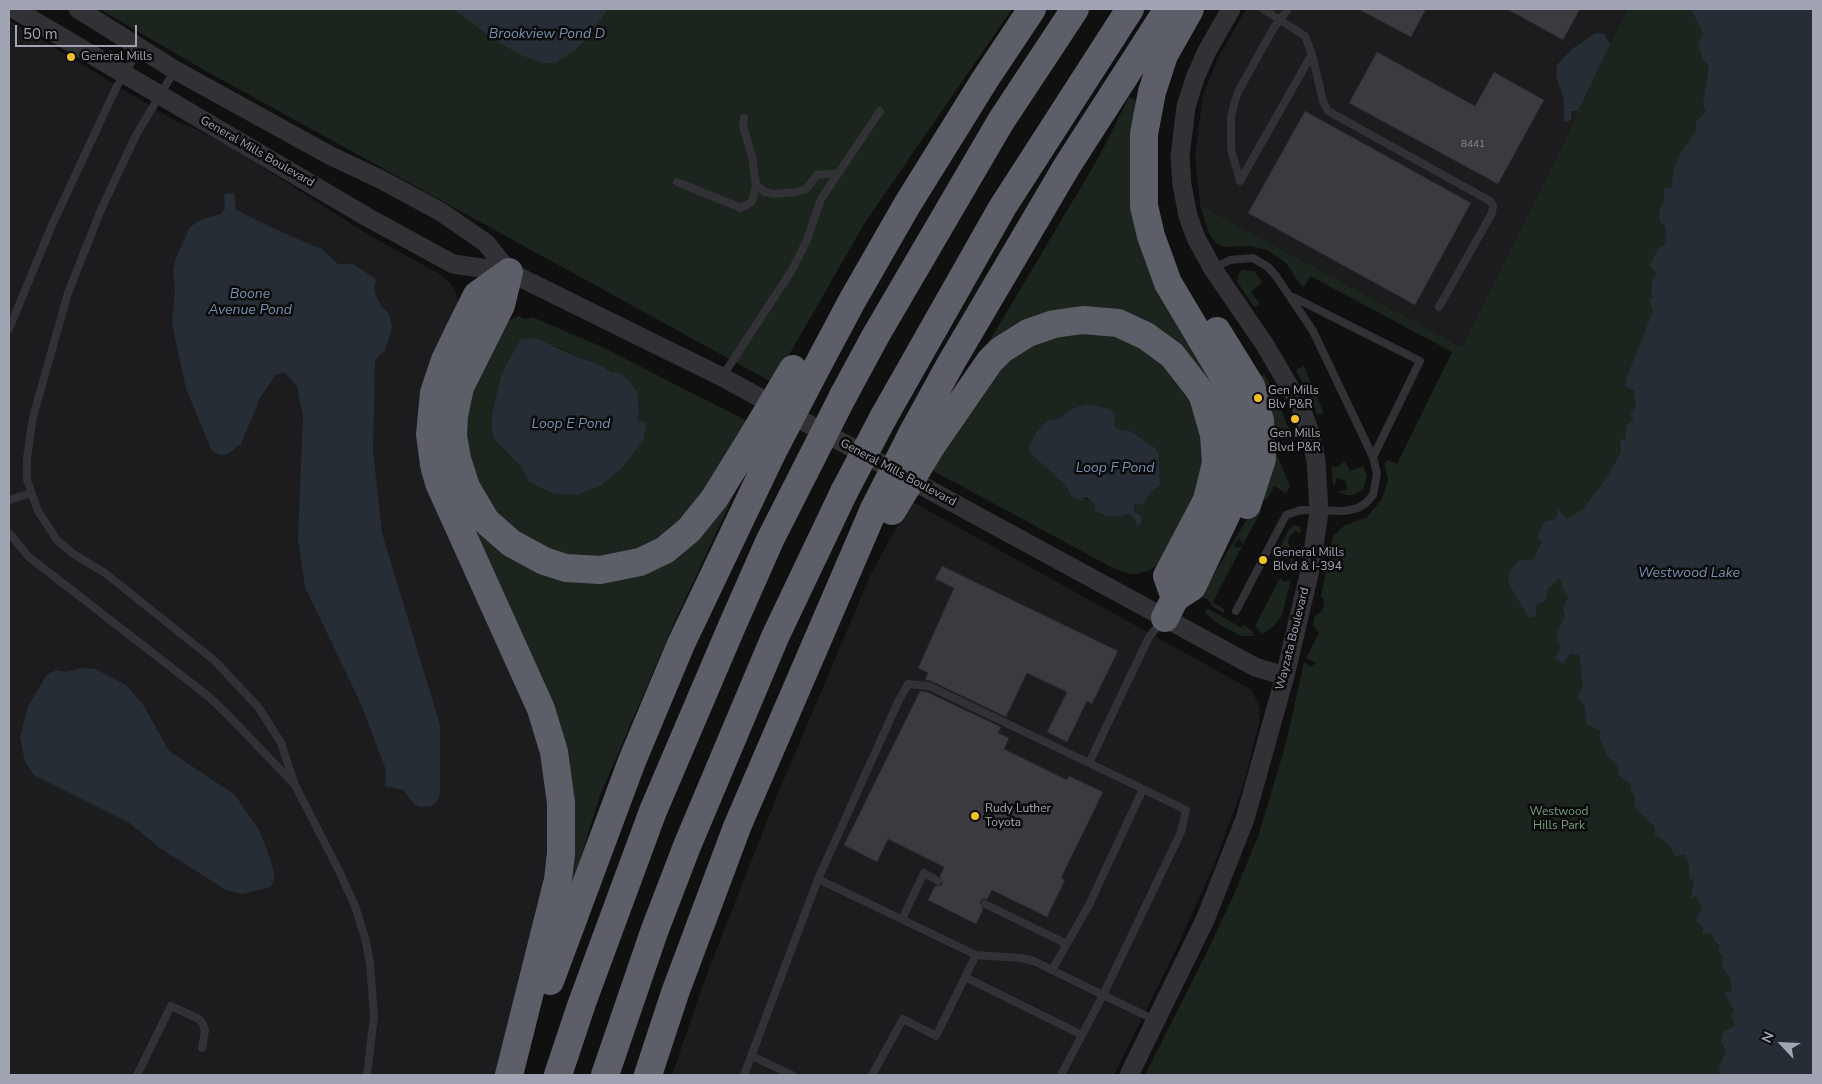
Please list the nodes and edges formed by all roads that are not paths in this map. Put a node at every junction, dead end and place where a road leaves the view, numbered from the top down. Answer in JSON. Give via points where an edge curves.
{"nodes":[{"id":1,"x":14,"y":9,"type":"edge"},
{"id":2,"x":78,"y":9,"type":"edge"},
{"id":3,"x":1032,"y":9,"type":"edge"},
{"id":4,"x":1075,"y":9,"type":"edge"},
{"id":5,"x":1130,"y":9,"type":"edge"},
{"id":6,"x":1168,"y":9,"type":"edge"},
{"id":7,"x":1190,"y":9,"type":"edge"},
{"id":8,"x":1231,"y":9,"type":"edge"},
{"id":9,"x":1264,"y":9,"type":"edge"},
{"id":10,"x":1288,"y":9,"type":"edge"},
{"id":11,"x":1280,"y":18,"type":"junction"},
{"id":12,"x":139,"y":49,"type":"junction"},
{"id":13,"x":1312,"y":54,"type":"junction"},
{"id":14,"x":175,"y":70,"type":"junction"},
{"id":15,"x":124,"y":75,"type":"junction"},
{"id":16,"x":160,"y":96,"type":"junction"},
{"id":17,"x":880,"y":111,"type":"dead end"},
{"id":18,"x":744,"y":118,"type":"dead end"},
{"id":19,"x":839,"y":173,"type":"junction"},
{"id":20,"x":677,"y":182,"type":"dead end"},
{"id":21,"x":756,"y":184,"type":"junction"},
{"id":22,"x":1213,"y":269,"type":"junction"},
{"id":23,"x":509,"y":272,"type":"junction"},
{"id":24,"x":1291,"y":296,"type":"junction"},
{"id":25,"x":1439,"y":307,"type":"dead end"},
{"id":26,"x":9,"y":329,"type":"edge"},
{"id":27,"x":722,"y":377,"type":"junction"},
{"id":28,"x":922,"y":439,"type":"junction"},
{"id":29,"x":761,"y":447,"type":"junction"},
{"id":30,"x":1373,"y":457,"type":"junction"},
{"id":31,"x":31,"y":493,"type":"junction"},
{"id":32,"x":9,"y":500,"type":"edge"},
{"id":33,"x":1319,"y":512,"type":"junction"},
{"id":34,"x":9,"y":533,"type":"edge"},
{"id":35,"x":1170,"y":608,"type":"junction"},
{"id":36,"x":1236,"y":610,"type":"dead end"},
{"id":37,"x":1285,"y":676,"type":"junction"},
{"id":38,"x":1089,"y":763,"type":"junction"},
{"id":39,"x":295,"y":785,"type":"junction"},
{"id":40,"x":1143,"y":789,"type":"junction"},
{"id":41,"x":818,"y":879,"type":"junction"},
{"id":42,"x":938,"y":881,"type":"dead end"},
{"id":43,"x":985,"y":904,"type":"dead end"},
{"id":44,"x":902,"y":919,"type":"junction"},
{"id":45,"x":1067,"y":944,"type":"junction"},
{"id":46,"x":976,"y":955,"type":"junction"},
{"id":47,"x":1052,"y":970,"type":"junction"},
{"id":48,"x":966,"y":977,"type":"junction"},
{"id":49,"x":1103,"y":995,"type":"junction"},
{"id":50,"x":1156,"y":1021,"type":"junction"},
{"id":51,"x":1082,"y":1035,"type":"junction"},
{"id":52,"x":202,"y":1048,"type":"dead end"},
{"id":53,"x":752,"y":1056,"type":"junction"},
{"id":54,"x":137,"y":1075,"type":"edge"},
{"id":55,"x":366,"y":1075,"type":"edge"},
{"id":56,"x":509,"y":1075,"type":"edge"},
{"id":57,"x":517,"y":1075,"type":"edge"},
{"id":58,"x":558,"y":1075,"type":"edge"},
{"id":59,"x":605,"y":1075,"type":"edge"},
{"id":60,"x":648,"y":1075,"type":"edge"},
{"id":61,"x":744,"y":1075,"type":"edge"},
{"id":62,"x":792,"y":1075,"type":"edge"},
{"id":63,"x":872,"y":1075,"type":"edge"},
{"id":64,"x":1061,"y":1075,"type":"edge"},
{"id":65,"x":1129,"y":1075,"type":"edge"}],
"edges":[{"from":1,"to":15,"type":"street","name":"General Mills Boulevard"},
{"from":2,"to":12,"type":"street","name":"General Mills Boulevard"},
{"from":3,"to":29,"type":"highway","bridge":true,"via":[[907,205],[829,311],[802,373]]},
{"from":4,"to":58,"type":"highway","bridge":true,"via":[[1002,122],[885,319],[770,540],[656,803]]},
{"from":5,"to":59,"type":"highway","bridge":true,"via":[[1002,208],[844,492],[775,637],[687,846]]},
{"from":6,"to":28,"type":"highway","via":[[1125,76],[1108,126],[1084,172],[965,375]]},
{"from":7,"to":35,"type":"highway","via":[[1164,55],[1152,92],[1144,134],[1144,206],[1159,262],[1179,304],[1224,377],[1241,429],[1240,469],[1235,493],[1192,587]]},
{"from":8,"to":22,"type":"street","name":"Wayzata Boulevard","via":[[1195,78],[1182,129],[1180,156],[1188,216]]},
{"from":9,"to":11,"type":"lane"},
{"from":10,"to":11,"type":"lane"},
{"from":11,"to":13,"type":"lane","via":[[1305,36]]},
{"from":11,"to":13,"type":"lane","via":[[1234,104],[1231,149],[1240,181]]},
{"from":12,"to":14,"type":"street","name":"General Mills Boulevard"},
{"from":12,"to":15,"type":"lane"},
{"from":13,"to":25,"type":"lane","via":[[1328,111],[1490,201],[1493,206]]},
{"from":14,"to":16,"type":"lane"},
{"from":14,"to":23,"type":"street","name":"General Mills Boulevard","via":[[441,212],[486,243]]},
{"from":15,"to":16,"type":"street","name":"General Mills Boulevard"},
{"from":15,"to":26,"type":"lane","via":[[52,225]]},
{"from":16,"to":23,"type":"street","name":"General Mills Boulevard","via":[[453,264]]},
{"from":16,"to":31,"type":"lane","via":[[128,152],[68,293],[33,417],[27,458]]},
{"from":17,"to":19,"type":"lane"},
{"from":18,"to":21,"type":"lane"},
{"from":19,"to":21,"type":"lane","via":[[817,175],[806,189],[791,193],[769,194]]},
{"from":19,"to":27,"type":"lane","via":[[821,199],[807,240],[792,270]]},
{"from":20,"to":21,"type":"lane","via":[[741,208],[752,202]]},
{"from":22,"to":24,"type":"lane","via":[[1245,257],[1259,260]]},
{"from":22,"to":33,"type":"street","name":"Wayzata Boulevard","via":[[1265,345],[1300,405],[1316,460]]},
{"from":23,"to":27,"type":"street","name":"General Mills Boulevard"},
{"from":23,"to":29,"type":"highway","via":[[501,305],[460,388],[453,436],[460,469],[473,500],[486,521],[511,543],[544,561],[566,568],[600,570],[640,562],[666,550],[689,530]]},
{"from":23,"to":56,"type":"highway","via":[[477,295],[446,360],[434,394],[430,434],[439,483],[541,709],[554,752],[561,803],[558,880]]},
{"from":24,"to":30,"type":"lane","via":[[1313,331]]},
{"from":24,"to":30,"type":"lane","via":[[1420,361]]},
{"from":27,"to":35,"type":"street","name":"General Mills Boulevard"},
{"from":28,"to":35,"type":"highway","via":[[990,361],[1028,333],[1054,324],[1083,320],[1118,323],[1146,336],[1172,355],[1197,387],[1203,396],[1214,435],[1216,463],[1207,500],[1167,576]]},
{"from":28,"to":60,"type":"highway","bridge":true,"via":[[816,645],[738,827],[675,993]]},
{"from":29,"to":57,"type":"highway","via":[[632,762]]},
{"from":30,"to":33,"type":"lane","via":[[1377,484],[1366,503],[1344,511]]},
{"from":31,"to":32,"type":"lane"},
{"from":31,"to":39,"type":"lane","via":[[38,511],[57,540],[191,640],[235,679],[260,708],[281,743]]},
{"from":33,"to":36,"type":"lane","via":[[1301,510],[1286,515]]},
{"from":33,"to":37,"type":"street","name":"Wayzata Boulevard","via":[[1311,566]]},
{"from":34,"to":39,"type":"lane","via":[[35,562],[208,696]]},
{"from":35,"to":37,"type":"street","name":"General Mills Boulevard","via":[[1255,667]]},
{"from":35,"to":38,"type":"lane","via":[[1149,637]]},
{"from":37,"to":50,"type":"street","name":"Wayzata Boulevard","via":[[1245,819],[1205,920]]},
{"from":38,"to":40,"type":"lane"},
{"from":38,"to":41,"type":"lane","via":[[929,686],[908,684]]},
{"from":39,"to":55,"type":"lane","via":[[339,870],[365,938],[374,1016]]},
{"from":40,"to":45,"type":"lane","via":[[1089,905]]},
{"from":40,"to":49,"type":"lane","via":[[1186,810],[1180,832]]},
{"from":41,"to":44,"type":"lane"},
{"from":41,"to":53,"type":"lane"},
{"from":42,"to":44,"type":"lane","via":[[924,874]]},
{"from":43,"to":45,"type":"lane"},
{"from":44,"to":46,"type":"lane"},
{"from":45,"to":47,"type":"lane"},
{"from":46,"to":47,"type":"lane","via":[[1021,958]]},
{"from":46,"to":48,"type":"lane"},
{"from":47,"to":49,"type":"lane"},
{"from":48,"to":51,"type":"lane"},
{"from":48,"to":63,"type":"lane","via":[[936,1036],[902,1019]]},
{"from":49,"to":50,"type":"lane"},
{"from":49,"to":51,"type":"lane"},
{"from":50,"to":65,"type":"street","name":"Wayzata Boulevard"},
{"from":51,"to":64,"type":"lane"},
{"from":52,"to":54,"type":"lane","via":[[203,1024],[172,1006]]},
{"from":53,"to":61,"type":"lane"},
{"from":53,"to":62,"type":"lane"}]}
